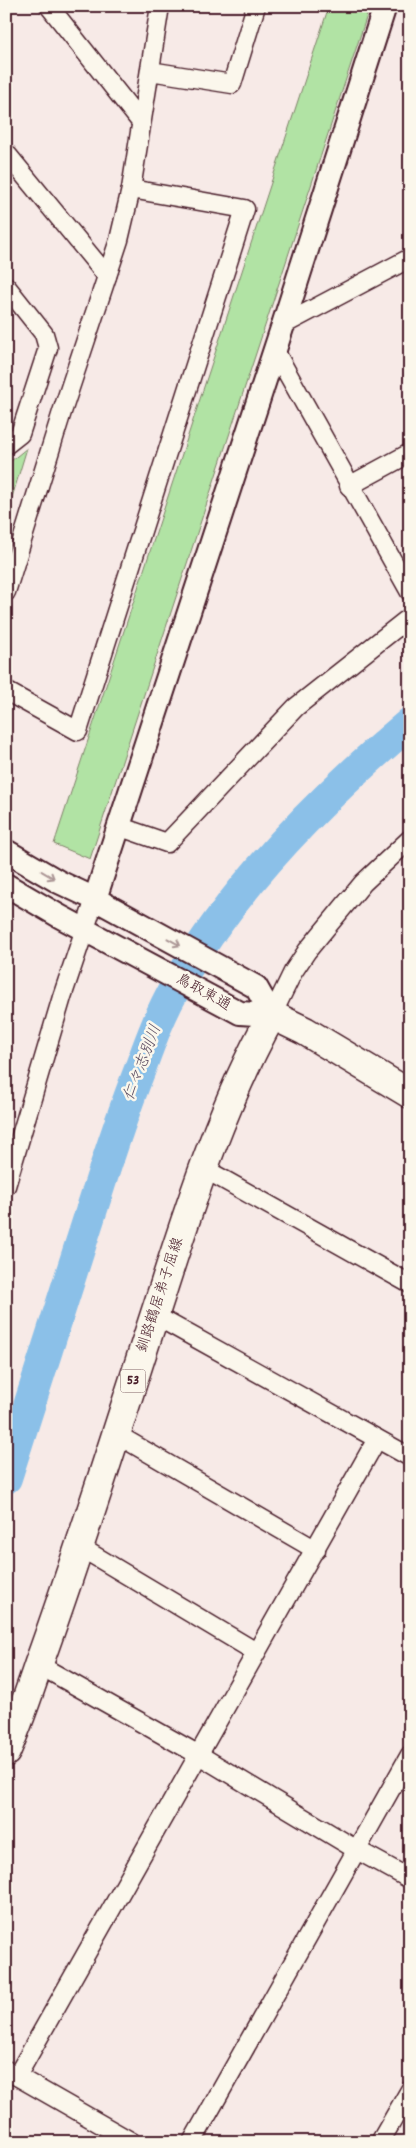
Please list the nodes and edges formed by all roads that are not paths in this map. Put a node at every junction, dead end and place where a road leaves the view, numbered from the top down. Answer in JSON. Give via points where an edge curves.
{"nodes":[{"id":1,"x":48,"y":6,"type":"edge"},
{"id":2,"x":160,"y":6,"type":"edge"},
{"id":3,"x":256,"y":6,"type":"edge"},
{"id":4,"x":385,"y":6,"type":"edge"},
{"id":5,"x":150,"y":71,"type":"junction"},
{"id":6,"x":140,"y":121,"type":"junction"},
{"id":7,"x":6,"y":153,"type":"edge"},
{"id":8,"x":131,"y":188,"type":"junction"},
{"id":9,"x":410,"y":258,"type":"edge"},
{"id":10,"x":107,"y":276,"type":"junction"},
{"id":11,"x":7,"y":288,"type":"edge"},
{"id":12,"x":283,"y":326,"type":"junction"},
{"id":13,"x":275,"y":351,"type":"junction"},
{"id":14,"x":6,"y":446,"type":"edge"},
{"id":15,"x":410,"y":453,"type":"edge"},
{"id":16,"x":349,"y":486,"type":"junction"},
{"id":17,"x":6,"y":592,"type":"edge"},
{"id":18,"x":410,"y":592,"type":"edge"},
{"id":19,"x":410,"y":617,"type":"edge"},
{"id":20,"x":6,"y":691,"type":"edge"},
{"id":21,"x":118,"y":826,"type":"junction"},
{"id":22,"x":410,"y":839,"type":"edge"},
{"id":23,"x":6,"y":851,"type":"edge"},
{"id":24,"x":6,"y":885,"type":"edge"},
{"id":25,"x":95,"y":899,"type":"junction"},
{"id":26,"x":85,"y":928,"type":"junction"},
{"id":27,"x":272,"y":1015,"type":"junction"},
{"id":28,"x":410,"y":1094,"type":"edge"},
{"id":29,"x":203,"y":1168,"type":"junction"},
{"id":30,"x":6,"y":1186,"type":"edge"},
{"id":31,"x":410,"y":1284,"type":"edge"},
{"id":32,"x":154,"y":1315,"type":"junction"},
{"id":33,"x":116,"y":1434,"type":"junction"},
{"id":34,"x":377,"y":1439,"type":"junction"},
{"id":35,"x":410,"y":1458,"type":"edge"},
{"id":36,"x":80,"y":1547,"type":"junction"},
{"id":37,"x":316,"y":1550,"type":"junction"},
{"id":38,"x":256,"y":1652,"type":"junction"},
{"id":39,"x":39,"y":1665,"type":"junction"},
{"id":40,"x":6,"y":1752,"type":"edge"},
{"id":41,"x":199,"y":1755,"type":"junction"},
{"id":42,"x":410,"y":1755,"type":"edge"},
{"id":43,"x":357,"y":1850,"type":"junction"},
{"id":44,"x":410,"y":1879,"type":"edge"},
{"id":45,"x":12,"y":2073,"type":"edge"},
{"id":46,"x":410,"y":2090,"type":"edge"},
{"id":47,"x":132,"y":2142,"type":"edge"},
{"id":48,"x":192,"y":2142,"type":"edge"},
{"id":49,"x":380,"y":2142,"type":"edge"}],
"edges":[{"from":1,"to":6,"type":"street"},
{"from":2,"to":5,"type":"street"},
{"from":3,"to":5,"type":"street","via":[[232,84]]},
{"from":4,"to":12,"type":"street"},
{"from":5,"to":6,"type":"street"},
{"from":6,"to":8,"type":"street"},
{"from":7,"to":10,"type":"street"},
{"from":8,"to":10,"type":"street"},
{"from":8,"to":20,"type":"street","via":[[245,209],[78,731]]},
{"from":9,"to":12,"type":"street"},
{"from":10,"to":17,"type":"street"},
{"from":11,"to":14,"type":"street","via":[[44,334],[48,348],[20,434]]},
{"from":12,"to":13,"type":"street"},
{"from":13,"to":16,"type":"street"},
{"from":13,"to":21,"type":"street"},
{"from":15,"to":16,"type":"street"},
{"from":16,"to":18,"type":"street"},
{"from":19,"to":21,"type":"street","via":[[296,707],[167,843]]},
{"from":21,"to":25,"type":"street"},
{"from":22,"to":27,"type":"street","via":[[363,882],[307,950]]},
{"from":23,"to":25,"type":"street","name":"鳥取東通","one_way":true},
{"from":24,"to":26,"type":"street","name":"鳥取東通"},
{"from":25,"to":26,"type":"street"},
{"from":25,"to":27,"type":"street","name":"鳥取東通","one_way":true,"via":[[256,987]]},
{"from":26,"to":27,"type":"street","name":"鳥取東通","via":[[240,1013]]},
{"from":26,"to":30,"type":"street"},
{"from":27,"to":28,"type":"main road","via":[[305,1031]]},
{"from":27,"to":29,"type":"main road","name":"釧路鶴居弟子屈線","number":"53","via":[[248,1058]]},
{"from":29,"to":31,"type":"street"},
{"from":29,"to":32,"type":"main road","name":"釧路鶴居弟子屈線","number":"53"},
{"from":32,"to":33,"type":"main road","name":"釧路鶴居弟子屈線","number":"53"},
{"from":32,"to":34,"type":"street"},
{"from":33,"to":36,"type":"main road","name":"釧路鶴居弟子屈線","number":"53"},
{"from":33,"to":37,"type":"street"},
{"from":34,"to":35,"type":"street"},
{"from":34,"to":37,"type":"street"},
{"from":36,"to":38,"type":"street"},
{"from":36,"to":39,"type":"main road","name":"釧路鶴居弟子屈線","number":"53"},
{"from":37,"to":38,"type":"street"},
{"from":38,"to":41,"type":"street"},
{"from":39,"to":40,"type":"main road","name":"釧路鶴居弟子屈線","number":"53"},
{"from":39,"to":41,"type":"street"},
{"from":41,"to":43,"type":"street"},
{"from":41,"to":45,"type":"street"},
{"from":42,"to":43,"type":"street"},
{"from":43,"to":44,"type":"street"},
{"from":43,"to":48,"type":"street"},
{"from":45,"to":47,"type":"street"},
{"from":46,"to":49,"type":"street"}]}
